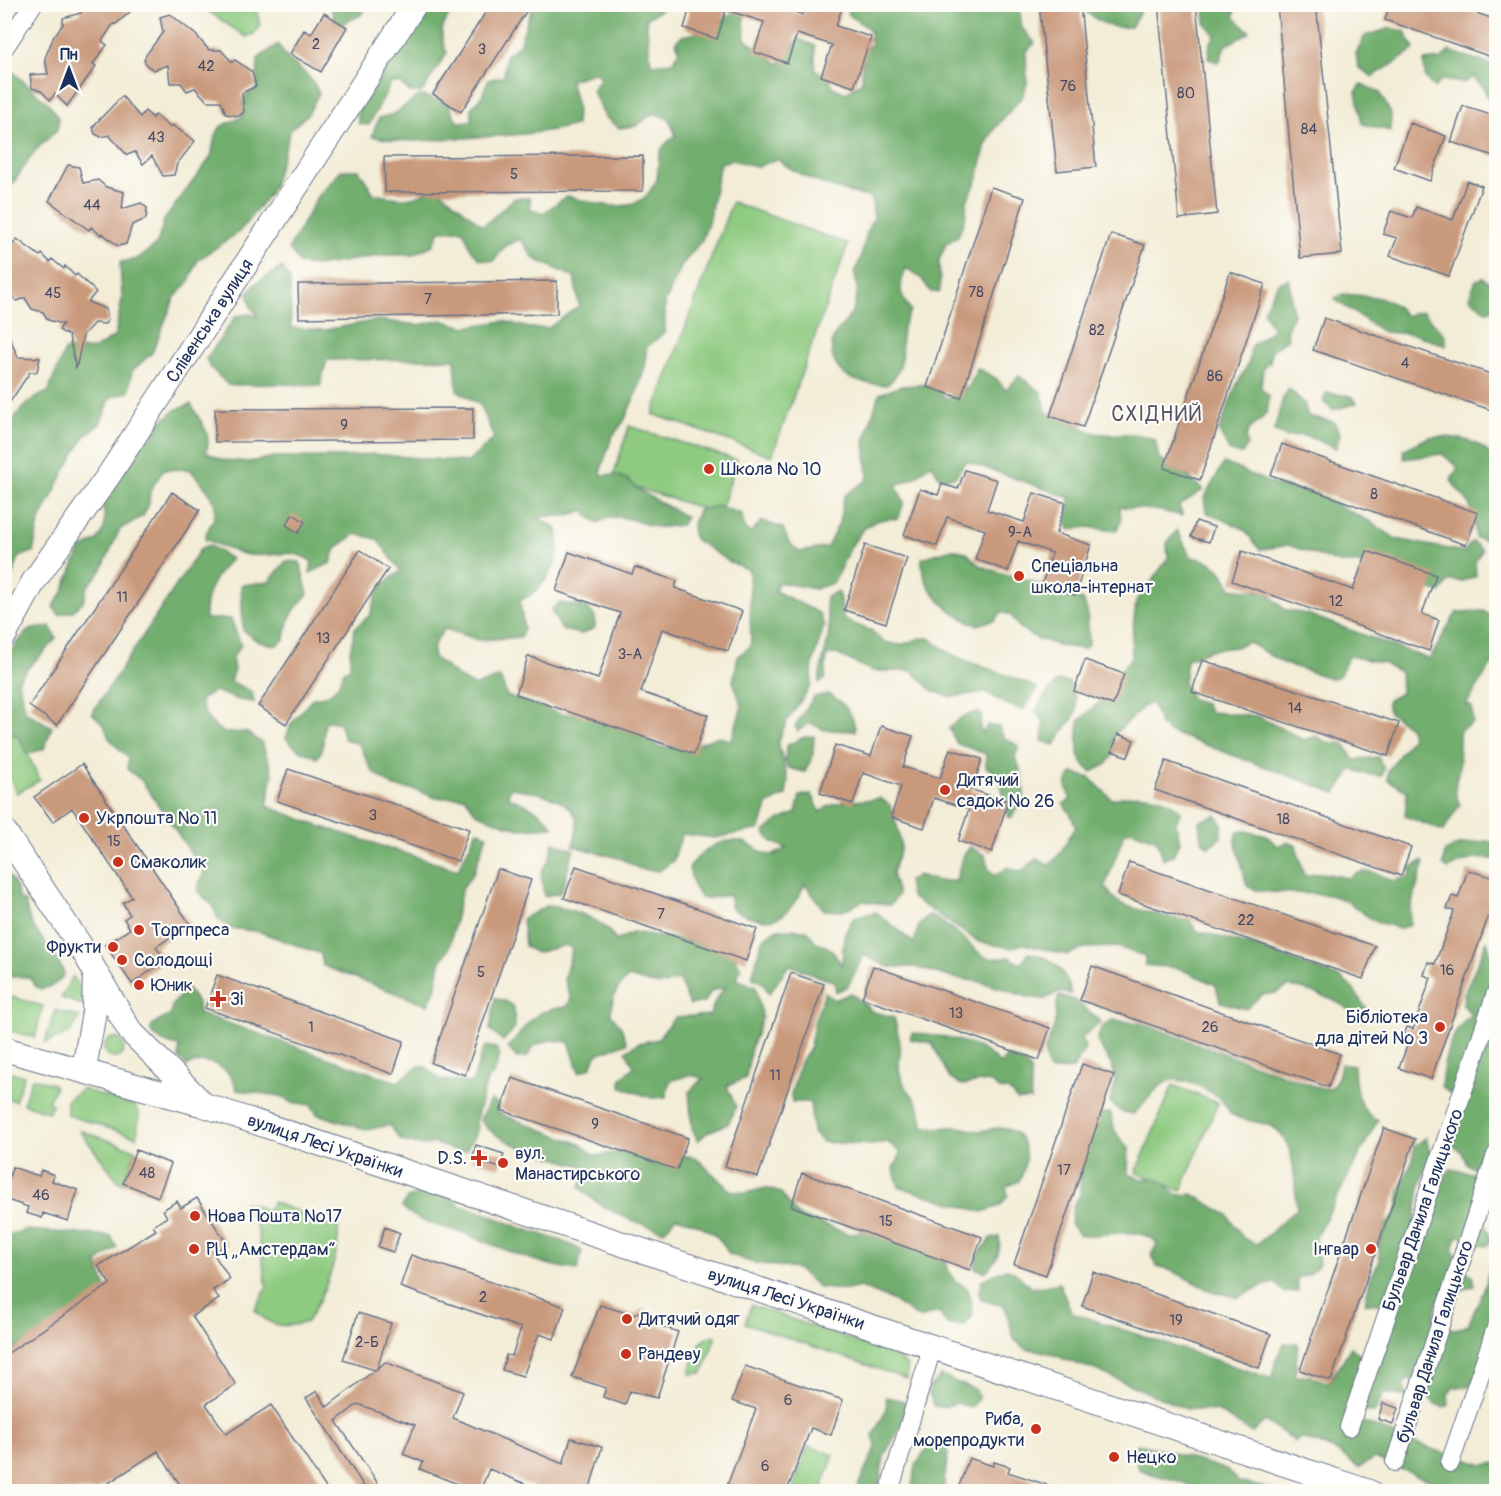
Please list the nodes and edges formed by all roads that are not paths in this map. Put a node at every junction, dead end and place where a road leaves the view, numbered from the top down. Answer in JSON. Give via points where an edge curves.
{"nodes":[{"id":1,"x":33,"y":4,"type":"edge"},
{"id":2,"x":415,"y":4,"type":"edge"},
{"id":3,"x":4,"y":48,"type":"edge"},
{"id":4,"x":4,"y":636,"type":"edge"},
{"id":5,"x":4,"y":831,"type":"edge"},
{"id":6,"x":94,"y":973,"type":"junction"},
{"id":7,"x":1497,"y":993,"type":"edge"},
{"id":8,"x":136,"y":1037,"type":"junction"},
{"id":9,"x":90,"y":1045,"type":"junction"},
{"id":10,"x":4,"y":1049,"type":"edge"},
{"id":11,"x":84,"y":1069,"type":"junction"},
{"id":12,"x":117,"y":1079,"type":"junction"},
{"id":13,"x":204,"y":1105,"type":"junction"},
{"id":14,"x":1497,"y":1155,"type":"edge"},
{"id":15,"x":1497,"y":1328,"type":"edge"},
{"id":16,"x":932,"y":1348,"type":"junction"},
{"id":17,"x":1349,"y":1427,"type":"dead end"},
{"id":18,"x":1395,"y":1462,"type":"dead end"},
{"id":19,"x":1450,"y":1463,"type":"dead end"},
{"id":20,"x":889,"y":1491,"type":"edge"},
{"id":21,"x":1369,"y":1491,"type":"edge"}],
"edges":[{"from":1,"to":3,"type":"street"},
{"from":2,"to":4,"type":"main road","name":"Слівенська вулиця","via":[[119,459],[34,581]]},
{"from":5,"to":6,"type":"main road"},
{"from":6,"to":8,"type":"main road"},
{"from":6,"to":9,"type":"main road"},
{"from":7,"to":17,"type":"street","name":"Бульвар Данила Галицького"},
{"from":8,"to":9,"type":"main road","via":[[118,1030],[99,1034]]},
{"from":8,"to":12,"type":"main road","via":[[142,1056],[131,1073]]},
{"from":8,"to":13,"type":"main road"},
{"from":9,"to":11,"type":"main road"},
{"from":10,"to":11,"type":"main road"},
{"from":11,"to":12,"type":"main road"},
{"from":12,"to":13,"type":"main road","name":"вулиця Лесі Українки"},
{"from":13,"to":16,"type":"main road","name":"вулиця Лесі Українки"},
{"from":14,"to":18,"type":"street","name":"бульвар Данила Галицького"},
{"from":15,"to":19,"type":"street"},
{"from":16,"to":20,"type":"street"},
{"from":16,"to":21,"type":"main road","name":"вулиця Лесі Українки"}]}
